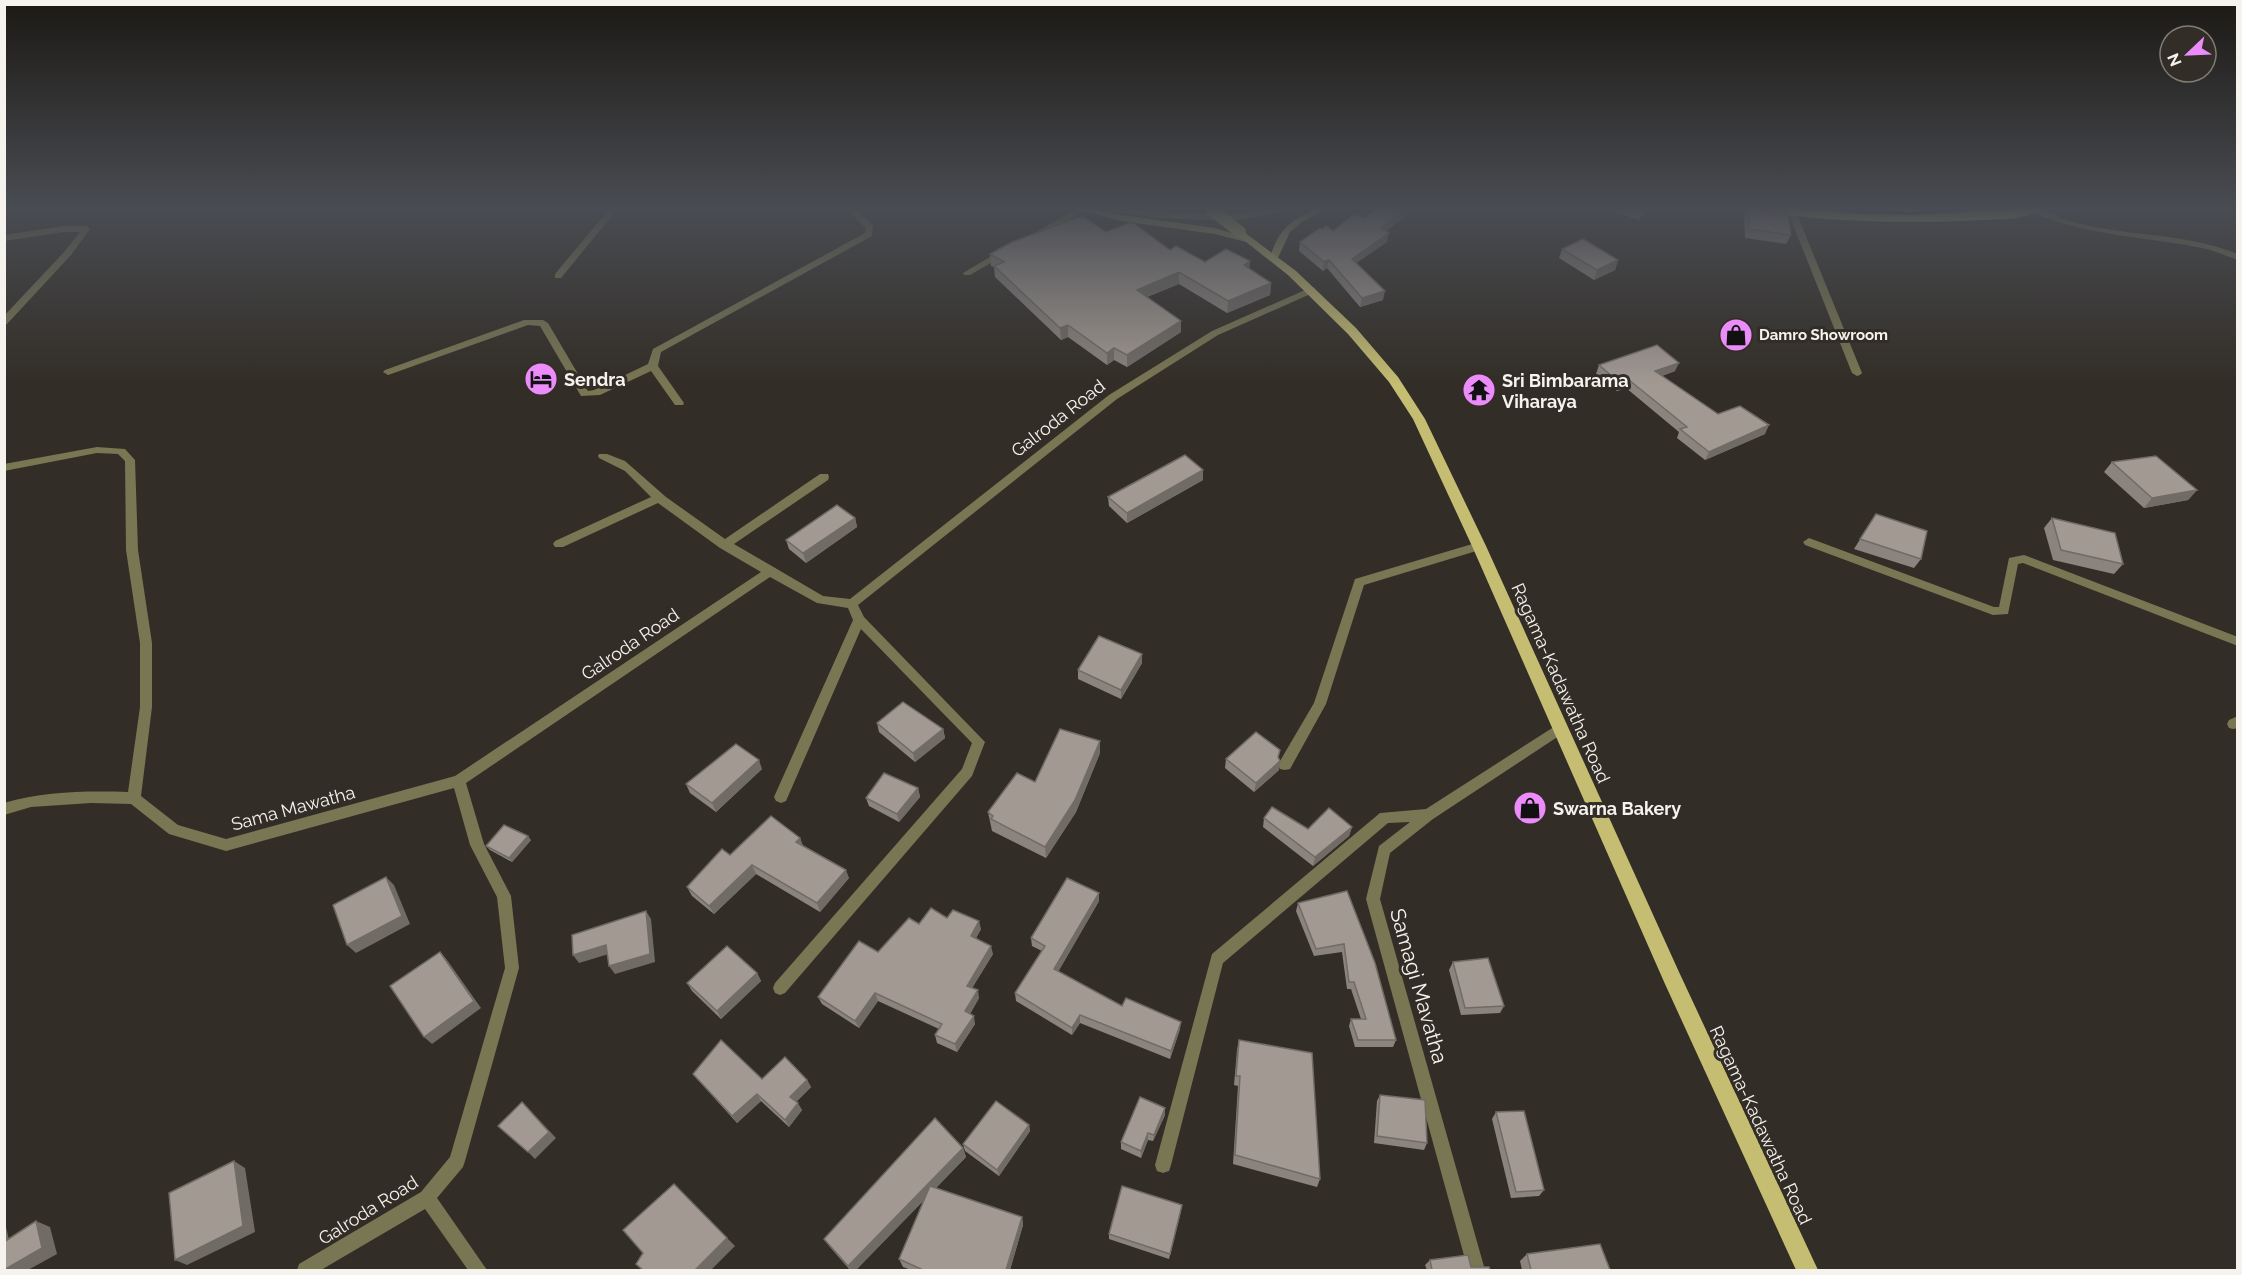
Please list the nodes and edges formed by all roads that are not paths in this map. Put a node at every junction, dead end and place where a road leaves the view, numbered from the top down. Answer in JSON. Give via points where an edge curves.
{"nodes":[{"id":1,"x":55,"y":266,"type":"edge"},
{"id":2,"x":566,"y":266,"type":"edge"},
{"id":3,"x":809,"y":266,"type":"edge"},
{"id":4,"x":978,"y":266,"type":"edge"},
{"id":5,"x":1284,"y":266,"type":"edge"},
{"id":6,"x":1814,"y":266,"type":"edge"},
{"id":7,"x":967,"y":273,"type":"dead end"},
{"id":8,"x":558,"y":276,"type":"dead end"},
{"id":9,"x":1312,"y":290,"type":"junction"},
{"id":10,"x":4,"y":322,"type":"edge"},
{"id":11,"x":653,"y":366,"type":"junction"},
{"id":12,"x":388,"y":372,"type":"dead end"},
{"id":13,"x":1857,"y":373,"type":"dead end"},
{"id":14,"x":679,"y":403,"type":"dead end"},
{"id":15,"x":603,"y":456,"type":"dead end"},
{"id":16,"x":4,"y":468,"type":"edge"},
{"id":17,"x":824,"y":477,"type":"dead end"},
{"id":18,"x":658,"y":498,"type":"junction"},
{"id":19,"x":1809,"y":542,"type":"dead end"},
{"id":20,"x":559,"y":544,"type":"dead end"},
{"id":21,"x":724,"y":544,"type":"junction"},
{"id":22,"x":1479,"y":546,"type":"junction"},
{"id":23,"x":770,"y":572,"type":"junction"},
{"id":24,"x":852,"y":604,"type":"junction"},
{"id":25,"x":859,"y":620,"type":"junction"},
{"id":26,"x":2238,"y":642,"type":"edge"},
{"id":27,"x":1560,"y":728,"type":"junction"},
{"id":28,"x":1285,"y":765,"type":"dead end"},
{"id":29,"x":459,"y":781,"type":"junction"},
{"id":30,"x":781,"y":797,"type":"dead end"},
{"id":31,"x":134,"y":798,"type":"junction"},
{"id":32,"x":4,"y":809,"type":"edge"},
{"id":33,"x":1428,"y":815,"type":"junction"},
{"id":34,"x":780,"y":988,"type":"dead end"},
{"id":35,"x":1164,"y":1165,"type":"dead end"},
{"id":36,"x":427,"y":1198,"type":"junction"},
{"id":37,"x":305,"y":1270,"type":"edge"},
{"id":38,"x":478,"y":1270,"type":"edge"},
{"id":39,"x":1477,"y":1270,"type":"edge"},
{"id":40,"x":1807,"y":1270,"type":"edge"}],
"edges":[{"from":1,"to":10,"type":"street"},
{"from":2,"to":8,"type":"street"},
{"from":3,"to":11,"type":"street","via":[[656,351]]},
{"from":4,"to":7,"type":"street"},
{"from":5,"to":9,"type":"main road","name":"Ragama-Kadawatha Road"},
{"from":6,"to":13,"type":"street"},
{"from":9,"to":22,"type":"main road","name":"Ragama-Kadawatha Road","via":[[1372,352],[1413,409]]},
{"from":9,"to":24,"type":"street","name":"Galroda Road","via":[[1215,333],[1113,397]]},
{"from":11,"to":12,"type":"street","via":[[596,393],[585,394],[543,322],[527,322]]},
{"from":11,"to":14,"type":"street"},
{"from":15,"to":18,"type":"street","via":[[620,461]]},
{"from":16,"to":31,"type":"street","via":[[97,450],[121,451],[130,460],[132,550],[146,643],[146,707]]},
{"from":17,"to":21,"type":"street"},
{"from":18,"to":20,"type":"street"},
{"from":18,"to":21,"type":"street"},
{"from":19,"to":26,"type":"street","via":[[1993,611],[2004,611],[2013,561],[2024,559]]},
{"from":21,"to":23,"type":"street"},
{"from":22,"to":27,"type":"main road","name":"Ragama-Kadawatha Road"},
{"from":22,"to":28,"type":"street","via":[[1359,582],[1320,704]]},
{"from":23,"to":24,"type":"street","via":[[821,600]]},
{"from":23,"to":29,"type":"street","name":"Galroda Road"},
{"from":24,"to":25,"type":"street"},
{"from":25,"to":30,"type":"street"},
{"from":25,"to":34,"type":"street","via":[[979,742],[967,772]]},
{"from":27,"to":33,"type":"street","name":"Samagi Mavatha"},
{"from":27,"to":40,"type":"main road","name":"Ragama-Kadawatha Road"},
{"from":29,"to":31,"type":"street","name":"Sama Mawatha","via":[[226,845],[174,830]]},
{"from":29,"to":36,"type":"street","name":"Galroda Road","via":[[477,844],[504,896],[512,968],[457,1161]]},
{"from":31,"to":32,"type":"street","via":[[31,801]]},
{"from":33,"to":35,"type":"street","via":[[1385,817],[1217,959]]},
{"from":33,"to":39,"type":"street","name":"Samagi Mavatha","via":[[1384,850],[1373,899]]},
{"from":36,"to":37,"type":"street","name":"Galroda Road"},
{"from":36,"to":38,"type":"street"}]}
